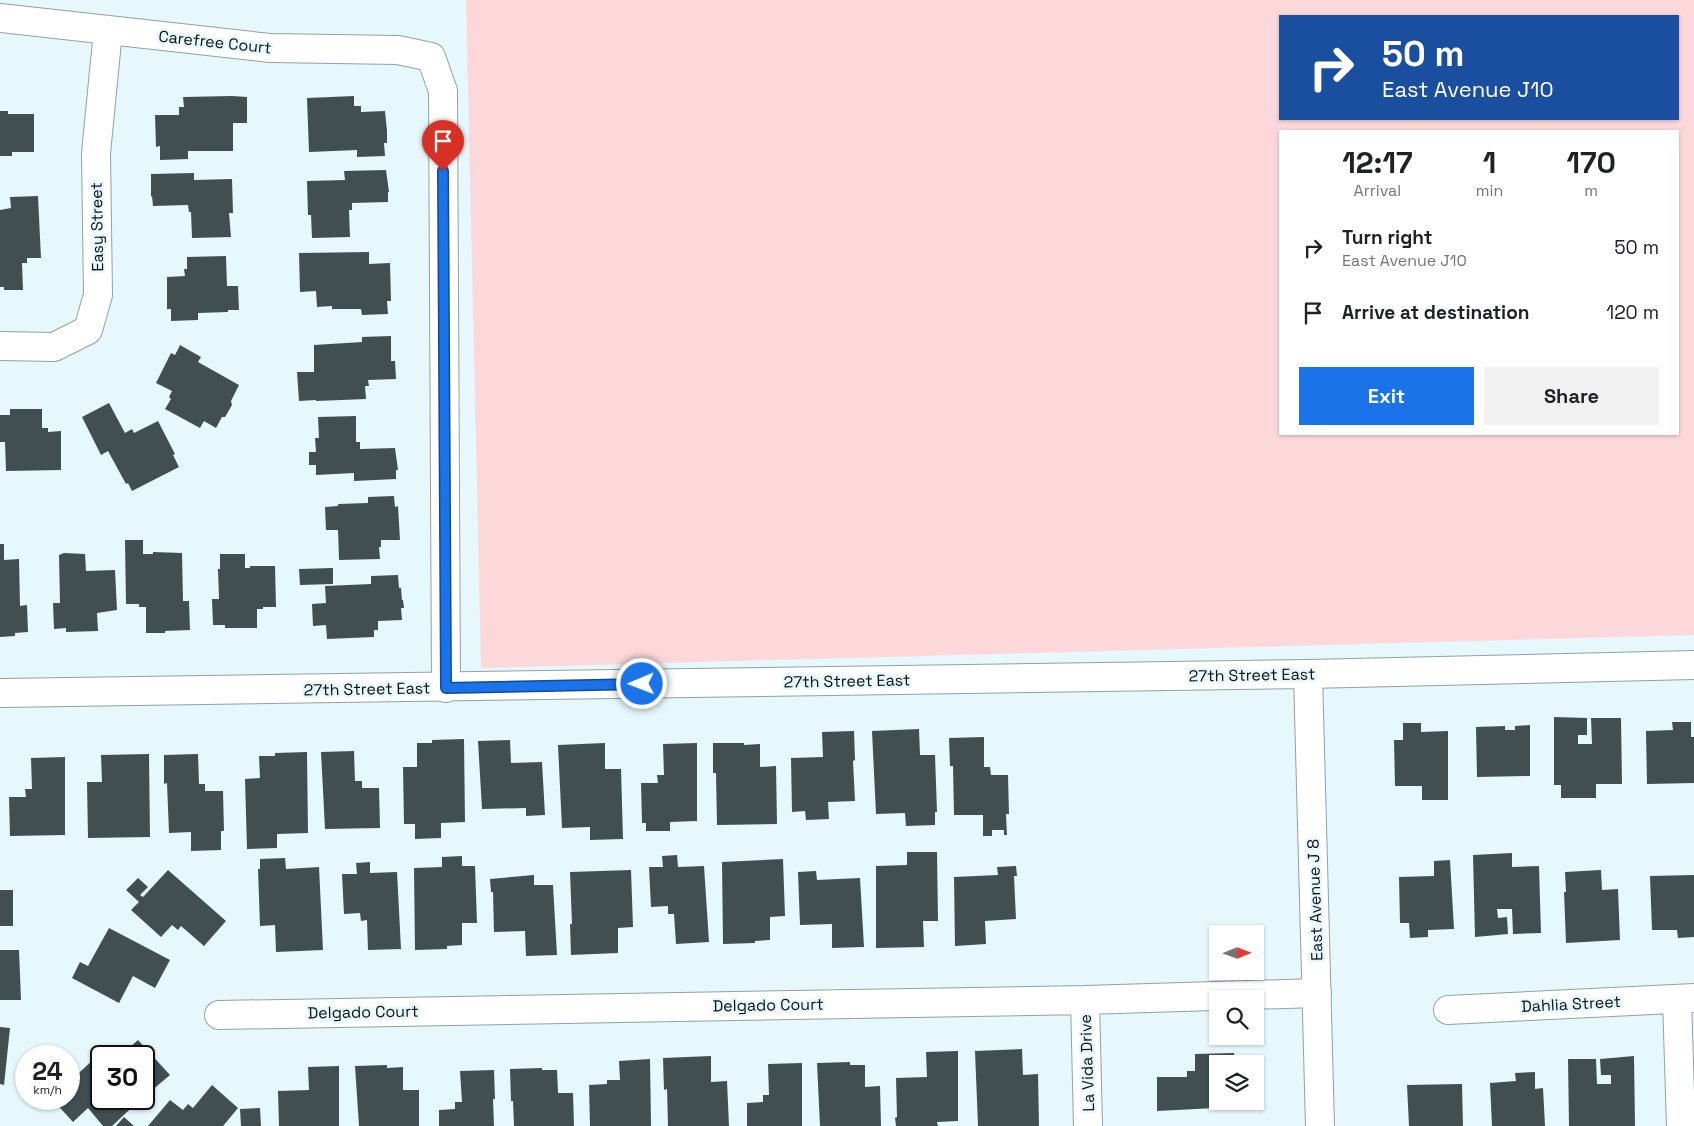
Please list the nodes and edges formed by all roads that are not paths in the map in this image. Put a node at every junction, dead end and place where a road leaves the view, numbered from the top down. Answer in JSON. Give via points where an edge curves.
{"nodes":[{"id":1,"x":0,"y":18,"type":"edge"},
{"id":2,"x":108,"y":31,"type":"junction"},
{"id":3,"x":0,"y":346,"type":"edge"},
{"id":4,"x":1694,"y":665,"type":"edge"},
{"id":5,"x":1308,"y":674,"type":"junction"},
{"id":6,"x":446,"y":688,"type":"junction"},
{"id":7,"x":0,"y":693,"type":"edge"},
{"id":8,"x":1317,"y":992,"type":"junction"},
{"id":9,"x":1686,"y":998,"type":"edge"},
{"id":10,"x":1085,"y":1000,"type":"junction"},
{"id":11,"x":1448,"y":1010,"type":"dead end"},
{"id":12,"x":219,"y":1015,"type":"dead end"},
{"id":13,"x":1088,"y":1126,"type":"edge"},
{"id":14,"x":1320,"y":1126,"type":"edge"},
{"id":15,"x":1681,"y":1126,"type":"edge"}],
"edges":[{"from":1,"to":2,"type":"street","name":"Carefree Court"},
{"from":2,"to":3,"type":"street","name":"Easy Street","via":[[96,153],[98,295],[88,330],[54,347]]},
{"from":2,"to":6,"type":"street","name":"Carefree Court","via":[[270,48],[398,50],[431,57],[443,91]]},
{"from":4,"to":5,"type":"street","name":"27th Street East"},
{"from":5,"to":6,"type":"street","name":"27th Street East"},
{"from":5,"to":8,"type":"street","name":"East Avenue J 8"},
{"from":6,"to":7,"type":"street","name":"27th Street East"},
{"from":8,"to":10,"type":"street","name":"Delgado Court"},
{"from":8,"to":14,"type":"street","name":"East Avenue J 8"},
{"from":9,"to":11,"type":"street","name":"Dahlia Street"},
{"from":9,"to":15,"type":"street"},
{"from":10,"to":12,"type":"street","name":"Delgado Court"},
{"from":10,"to":13,"type":"street","name":"La Vida Drive"}]}
